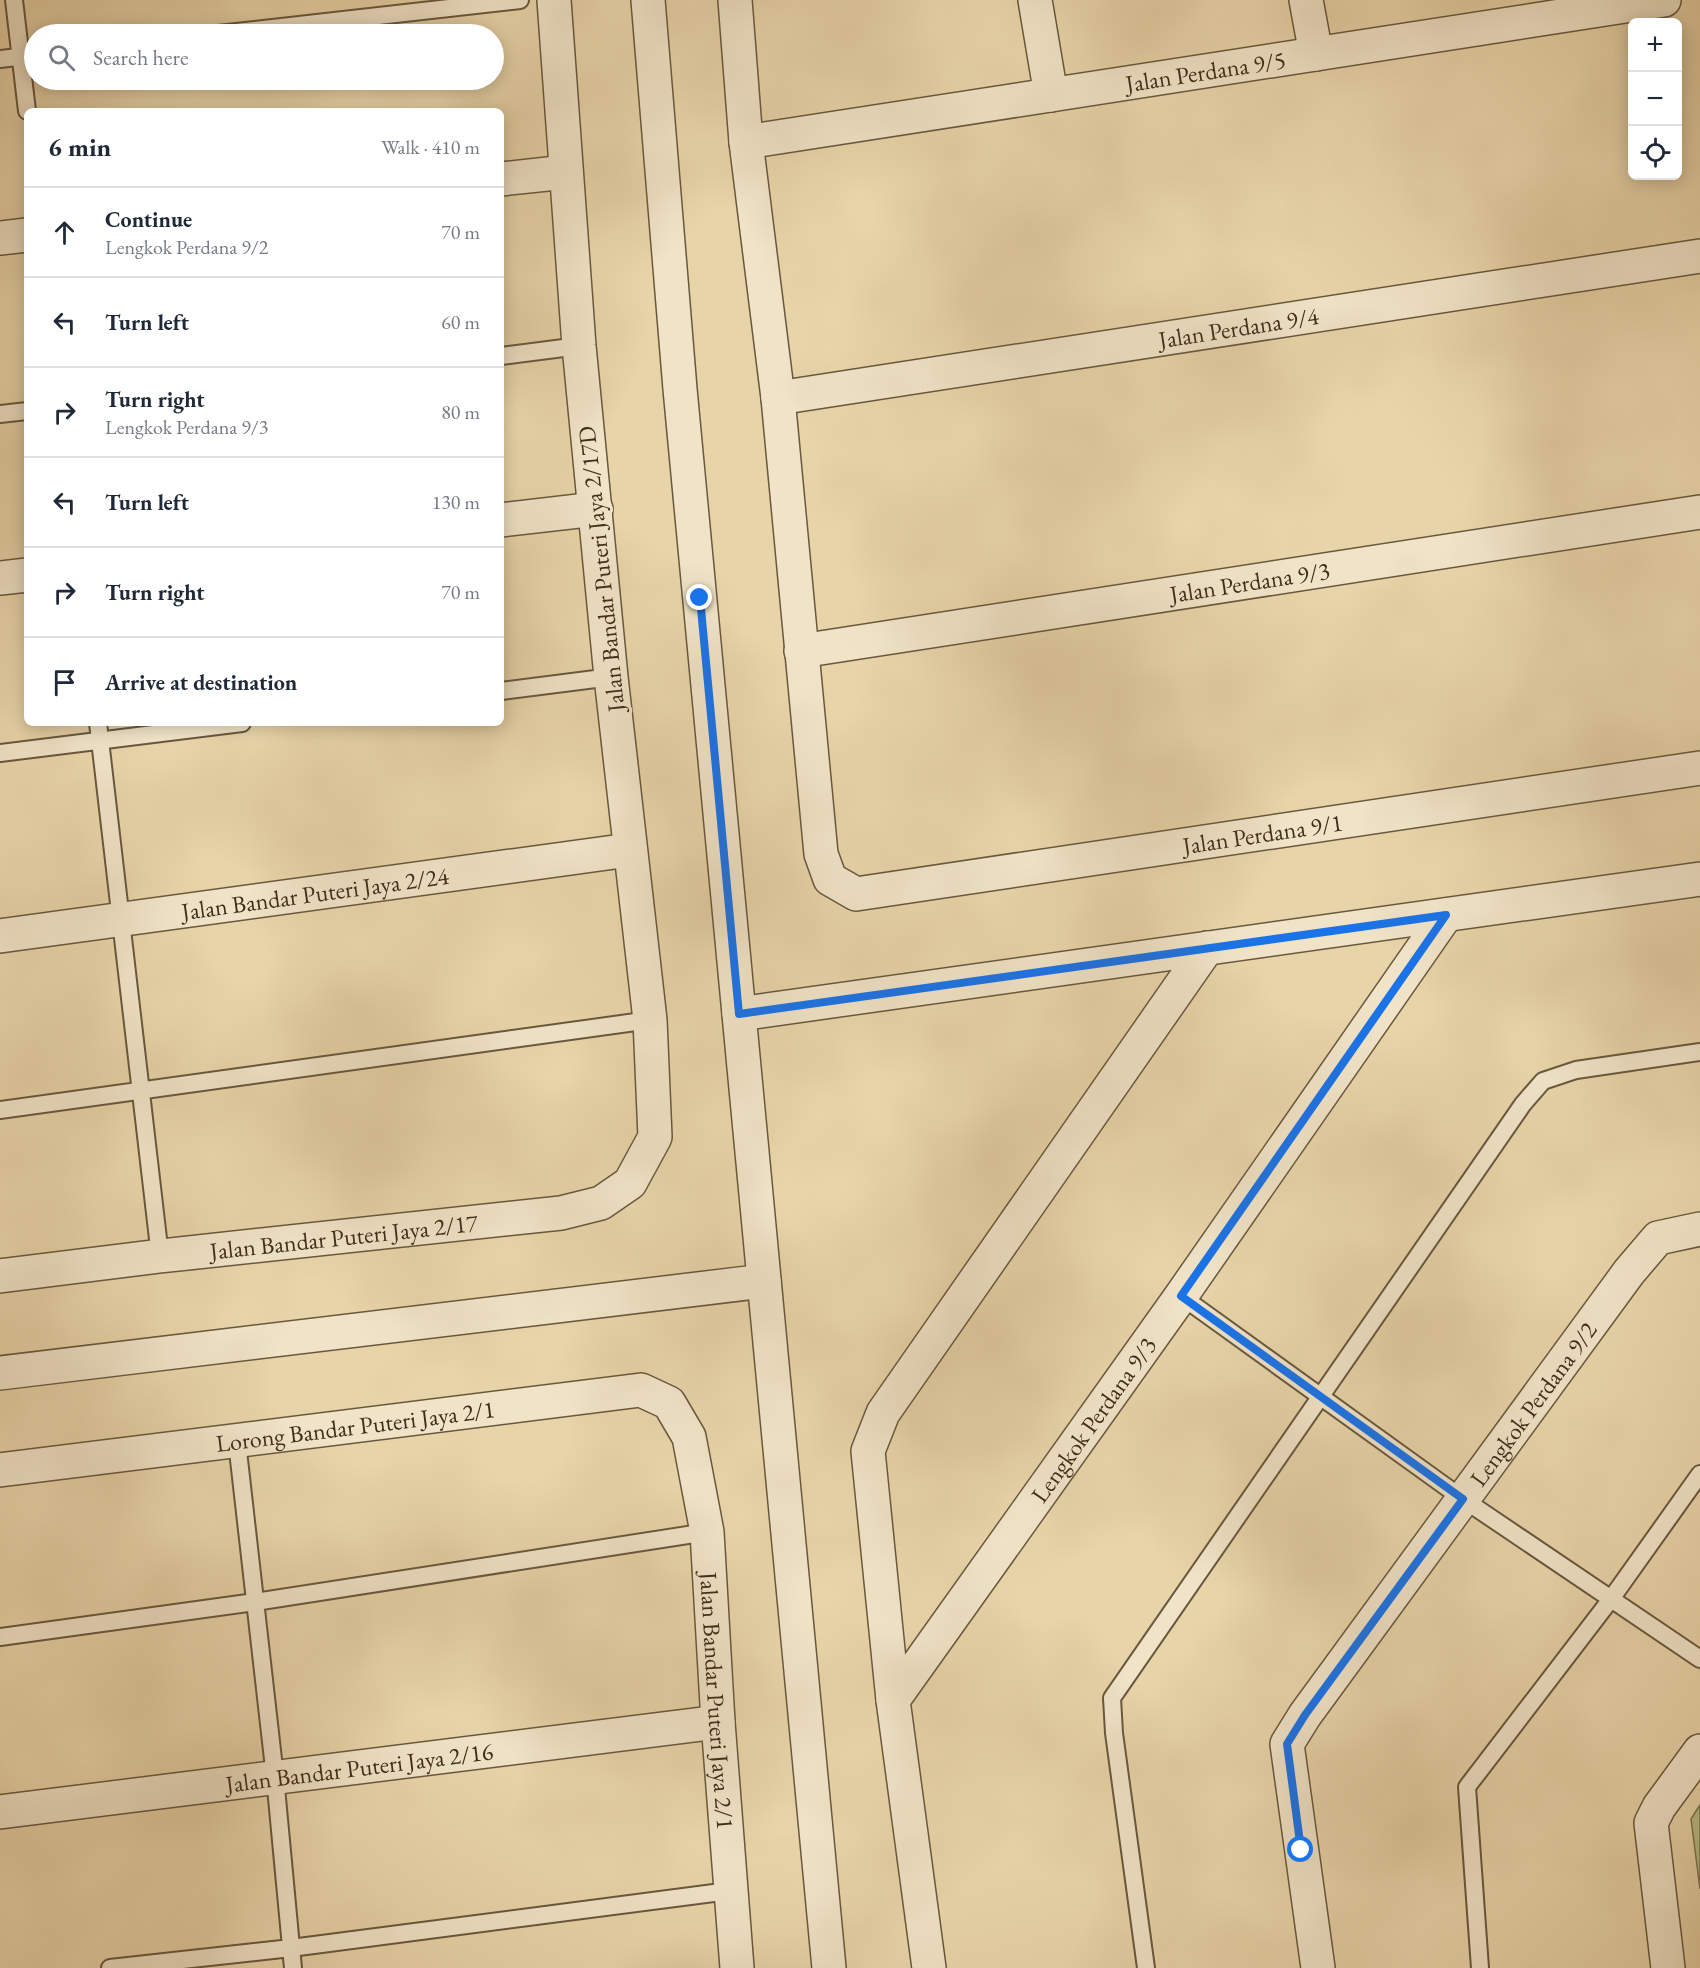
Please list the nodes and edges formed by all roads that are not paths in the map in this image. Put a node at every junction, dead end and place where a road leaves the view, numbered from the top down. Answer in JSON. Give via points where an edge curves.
{"nodes":[{"id":1,"x":14,"y":0,"type":"edge"},
{"id":2,"x":520,"y":0,"type":"edge"},
{"id":3,"x":554,"y":0,"type":"edge"},
{"id":4,"x":648,"y":0,"type":"edge"},
{"id":5,"x":735,"y":0,"type":"edge"},
{"id":6,"x":1035,"y":0,"type":"edge"},
{"id":7,"x":1306,"y":0,"type":"edge"},
{"id":8,"x":1664,"y":0,"type":"edge"},
{"id":9,"x":307,"y":24,"type":"edge"},
{"id":10,"x":24,"y":40,"type":"edge"},
{"id":11,"x":1316,"y":54,"type":"junction"},
{"id":12,"x":24,"y":56,"type":"edge"},
{"id":13,"x":0,"y":59,"type":"edge"},
{"id":14,"x":27,"y":90,"type":"edge"},
{"id":15,"x":1051,"y":95,"type":"junction"},
{"id":16,"x":27,"y":108,"type":"edge"},
{"id":17,"x":746,"y":142,"type":"junction"},
{"id":18,"x":566,"y":172,"type":"junction"},
{"id":19,"x":504,"y":180,"type":"edge"},
{"id":20,"x":24,"y":235,"type":"edge"},
{"id":21,"x":0,"y":238,"type":"edge"},
{"id":22,"x":1700,"y":256,"type":"edge"},
{"id":23,"x":579,"y":346,"type":"junction"},
{"id":24,"x":504,"y":356,"type":"edge"},
{"id":25,"x":777,"y":398,"type":"junction"},
{"id":26,"x":24,"y":411,"type":"edge"},
{"id":27,"x":0,"y":414,"type":"edge"},
{"id":28,"x":596,"y":508,"type":"junction"},
{"id":29,"x":1700,"y":512,"type":"edge"},
{"id":30,"x":504,"y":520,"type":"edge"},
{"id":31,"x":24,"y":575,"type":"edge"},
{"id":32,"x":0,"y":578,"type":"edge"},
{"id":33,"x":801,"y":651,"type":"junction"},
{"id":34,"x":611,"y":677,"type":"junction"},
{"id":35,"x":504,"y":691,"type":"edge"},
{"id":36,"x":98,"y":726,"type":"edge"},
{"id":37,"x":218,"y":726,"type":"edge"},
{"id":38,"x":100,"y":741,"type":"junction"},
{"id":39,"x":0,"y":753,"type":"edge"},
{"id":40,"x":1700,"y":768,"type":"edge"},
{"id":41,"x":629,"y":850,"type":"junction"},
{"id":42,"x":1700,"y":879,"type":"edge"},
{"id":43,"x":1446,"y":915,"type":"junction"},
{"id":44,"x":121,"y":920,"type":"junction"},
{"id":45,"x":0,"y":936,"type":"edge"},
{"id":46,"x":1207,"y":948,"type":"junction"},
{"id":47,"x":739,"y":1014,"type":"junction"},
{"id":48,"x":650,"y":1020,"type":"junction"},
{"id":49,"x":1700,"y":1052,"type":"edge"},
{"id":50,"x":141,"y":1090,"type":"junction"},
{"id":51,"x":0,"y":1110,"type":"edge"},
{"id":52,"x":655,"y":1137,"type":"joint"},
{"id":53,"x":1700,"y":1229,"type":"edge"},
{"id":54,"x":160,"y":1256,"type":"junction"},
{"id":55,"x":0,"y":1276,"type":"edge"},
{"id":56,"x":764,"y":1281,"type":"junction"},
{"id":57,"x":1181,"y":1296,"type":"junction"},
{"id":58,"x":0,"y":1373,"type":"edge"},
{"id":59,"x":1321,"y":1396,"type":"junction"},
{"id":60,"x":689,"y":1437,"type":"joint"},
{"id":61,"x":237,"y":1442,"type":"junction"},
{"id":62,"x":0,"y":1470,"type":"edge"},
{"id":63,"x":1700,"y":1473,"type":"edge"},
{"id":64,"x":1463,"y":1499,"type":"junction"},
{"id":65,"x":707,"y":1532,"type":"junction"},
{"id":66,"x":1611,"y":1599,"type":"junction"},
{"id":67,"x":255,"y":1602,"type":"junction"},
{"id":68,"x":0,"y":1637,"type":"edge"},
{"id":69,"x":1700,"y":1659,"type":"edge"},
{"id":70,"x":894,"y":1700,"type":"junction"},
{"id":71,"x":718,"y":1722,"type":"junction"},
{"id":72,"x":1700,"y":1751,"type":"edge"},
{"id":73,"x":275,"y":1777,"type":"junction"},
{"id":74,"x":0,"y":1812,"type":"edge"},
{"id":75,"x":729,"y":1891,"type":"junction"},
{"id":76,"x":291,"y":1948,"type":"junction"},
{"id":77,"x":110,"y":1968,"type":"edge"},
{"id":78,"x":293,"y":1968,"type":"edge"},
{"id":79,"x":736,"y":1968,"type":"edge"},
{"id":80,"x":829,"y":1968,"type":"edge"},
{"id":81,"x":928,"y":1968,"type":"edge"},
{"id":82,"x":1146,"y":1968,"type":"edge"},
{"id":83,"x":1318,"y":1968,"type":"edge"},
{"id":84,"x":1480,"y":1968,"type":"edge"},
{"id":85,"x":1668,"y":1968,"type":"edge"}],
"edges":[{"from":1,"to":10,"type":"lane"},
{"from":2,"to":9,"type":"lane"},
{"from":3,"to":18,"type":"street","name":"Jalan Bandar Puteri Jaya 2/17D"},
{"from":4,"to":47,"type":"street"},
{"from":5,"to":17,"type":"street"},
{"from":6,"to":15,"type":"street"},
{"from":7,"to":11,"type":"street"},
{"from":8,"to":11,"type":"street","name":"Jalan Perdana 9/5"},
{"from":11,"to":15,"type":"street","name":"Jalan Perdana 9/5"},
{"from":12,"to":13,"type":"lane"},
{"from":14,"to":16,"type":"lane"},
{"from":15,"to":17,"type":"street","name":"Jalan Perdana 9/5"},
{"from":17,"to":25,"type":"street"},
{"from":18,"to":19,"type":"street"},
{"from":18,"to":23,"type":"street","name":"Jalan Bandar Puteri Jaya 2/17D"},
{"from":20,"to":21,"type":"street"},
{"from":22,"to":25,"type":"street","name":"Jalan Perdana 9/4"},
{"from":23,"to":24,"type":"lane"},
{"from":23,"to":28,"type":"street","name":"Jalan Bandar Puteri Jaya 2/17D"},
{"from":25,"to":33,"type":"street"},
{"from":26,"to":27,"type":"lane"},
{"from":28,"to":30,"type":"street"},
{"from":28,"to":34,"type":"street","name":"Jalan Bandar Puteri Jaya 2/17D"},
{"from":29,"to":33,"type":"street","name":"Jalan Perdana 9/3"},
{"from":31,"to":32,"type":"street"},
{"from":33,"to":40,"type":"street","name":"Jalan Perdana 9/1","via":[[821,854],[830,879],[856,894]]},
{"from":34,"to":35,"type":"lane"},
{"from":34,"to":41,"type":"street","name":"Jalan Bandar Puteri Jaya 2/17D"},
{"from":36,"to":38,"type":"lane"},
{"from":37,"to":38,"type":"lane"},
{"from":38,"to":39,"type":"lane"},
{"from":38,"to":44,"type":"lane"},
{"from":41,"to":44,"type":"street","name":"Jalan Bandar Puteri Jaya 2/24"},
{"from":41,"to":48,"type":"street","name":"Jalan Bandar Puteri Jaya 2/17D"},
{"from":42,"to":43,"type":"street"},
{"from":43,"to":46,"type":"street"},
{"from":43,"to":57,"type":"street","name":"Lengkok Perdana 9/3"},
{"from":44,"to":45,"type":"street","name":"Jalan Bandar Puteri Jaya 2/24"},
{"from":44,"to":50,"type":"lane"},
{"from":46,"to":47,"type":"street"},
{"from":46,"to":70,"type":"street","via":[[883,1413],[868,1451]]},
{"from":47,"to":56,"type":"street"},
{"from":48,"to":50,"type":"lane"},
{"from":48,"to":52,"type":"street","name":"Jalan Bandar Puteri Jaya 2/17D"},
{"from":49,"to":59,"type":"lane","via":[[1576,1070],[1543,1081],[1523,1104]]},
{"from":50,"to":51,"type":"lane"},
{"from":50,"to":54,"type":"lane"},
{"from":52,"to":54,"type":"street","name":"Jalan Bandar Puteri Jaya 2/17","via":[[630,1183],[591,1206],[561,1213]]},
{"from":53,"to":64,"type":"street","name":"Lengkok Perdana 9/2","via":[[1658,1238]]},
{"from":54,"to":55,"type":"street","name":"Jalan Bandar Puteri Jaya 2/17"},
{"from":56,"to":58,"type":"street"},
{"from":56,"to":80,"type":"street"},
{"from":57,"to":59,"type":"lane"},
{"from":57,"to":70,"type":"street","name":"Lengkok Perdana 9/3"},
{"from":59,"to":64,"type":"lane"},
{"from":59,"to":82,"type":"lane","via":[[1112,1698]]},
{"from":60,"to":61,"type":"street","name":"Lorong Bandar Puteri Jaya 2/1","via":[[669,1403],[640,1390]]},
{"from":60,"to":65,"type":"street","name":"Jalan Bandar Puteri Jaya 2/1"},
{"from":61,"to":62,"type":"street","name":"Lorong Bandar Puteri Jaya 2/1"},
{"from":61,"to":67,"type":"lane"},
{"from":63,"to":66,"type":"lane"},
{"from":64,"to":66,"type":"lane"},
{"from":64,"to":83,"type":"street","name":"Lengkok Perdana 9/2","via":[[1287,1744]]},
{"from":65,"to":67,"type":"lane"},
{"from":65,"to":71,"type":"street","name":"Jalan Bandar Puteri Jaya 2/1"},
{"from":66,"to":69,"type":"lane"},
{"from":66,"to":84,"type":"lane","via":[[1467,1786]]},
{"from":67,"to":68,"type":"lane"},
{"from":67,"to":73,"type":"lane"},
{"from":70,"to":81,"type":"street"},
{"from":71,"to":73,"type":"street","name":"Jalan Bandar Puteri Jaya 2/16"},
{"from":71,"to":75,"type":"street","name":"Jalan Bandar Puteri Jaya 2/1"},
{"from":72,"to":85,"type":"street","via":[[1651,1823]]},
{"from":73,"to":74,"type":"street","name":"Jalan Bandar Puteri Jaya 2/16"},
{"from":73,"to":76,"type":"lane"},
{"from":75,"to":76,"type":"lane"},
{"from":75,"to":79,"type":"street","name":"Jalan Bandar Puteri Jaya 2/1"},
{"from":76,"to":77,"type":"lane"},
{"from":76,"to":78,"type":"lane"}]}
